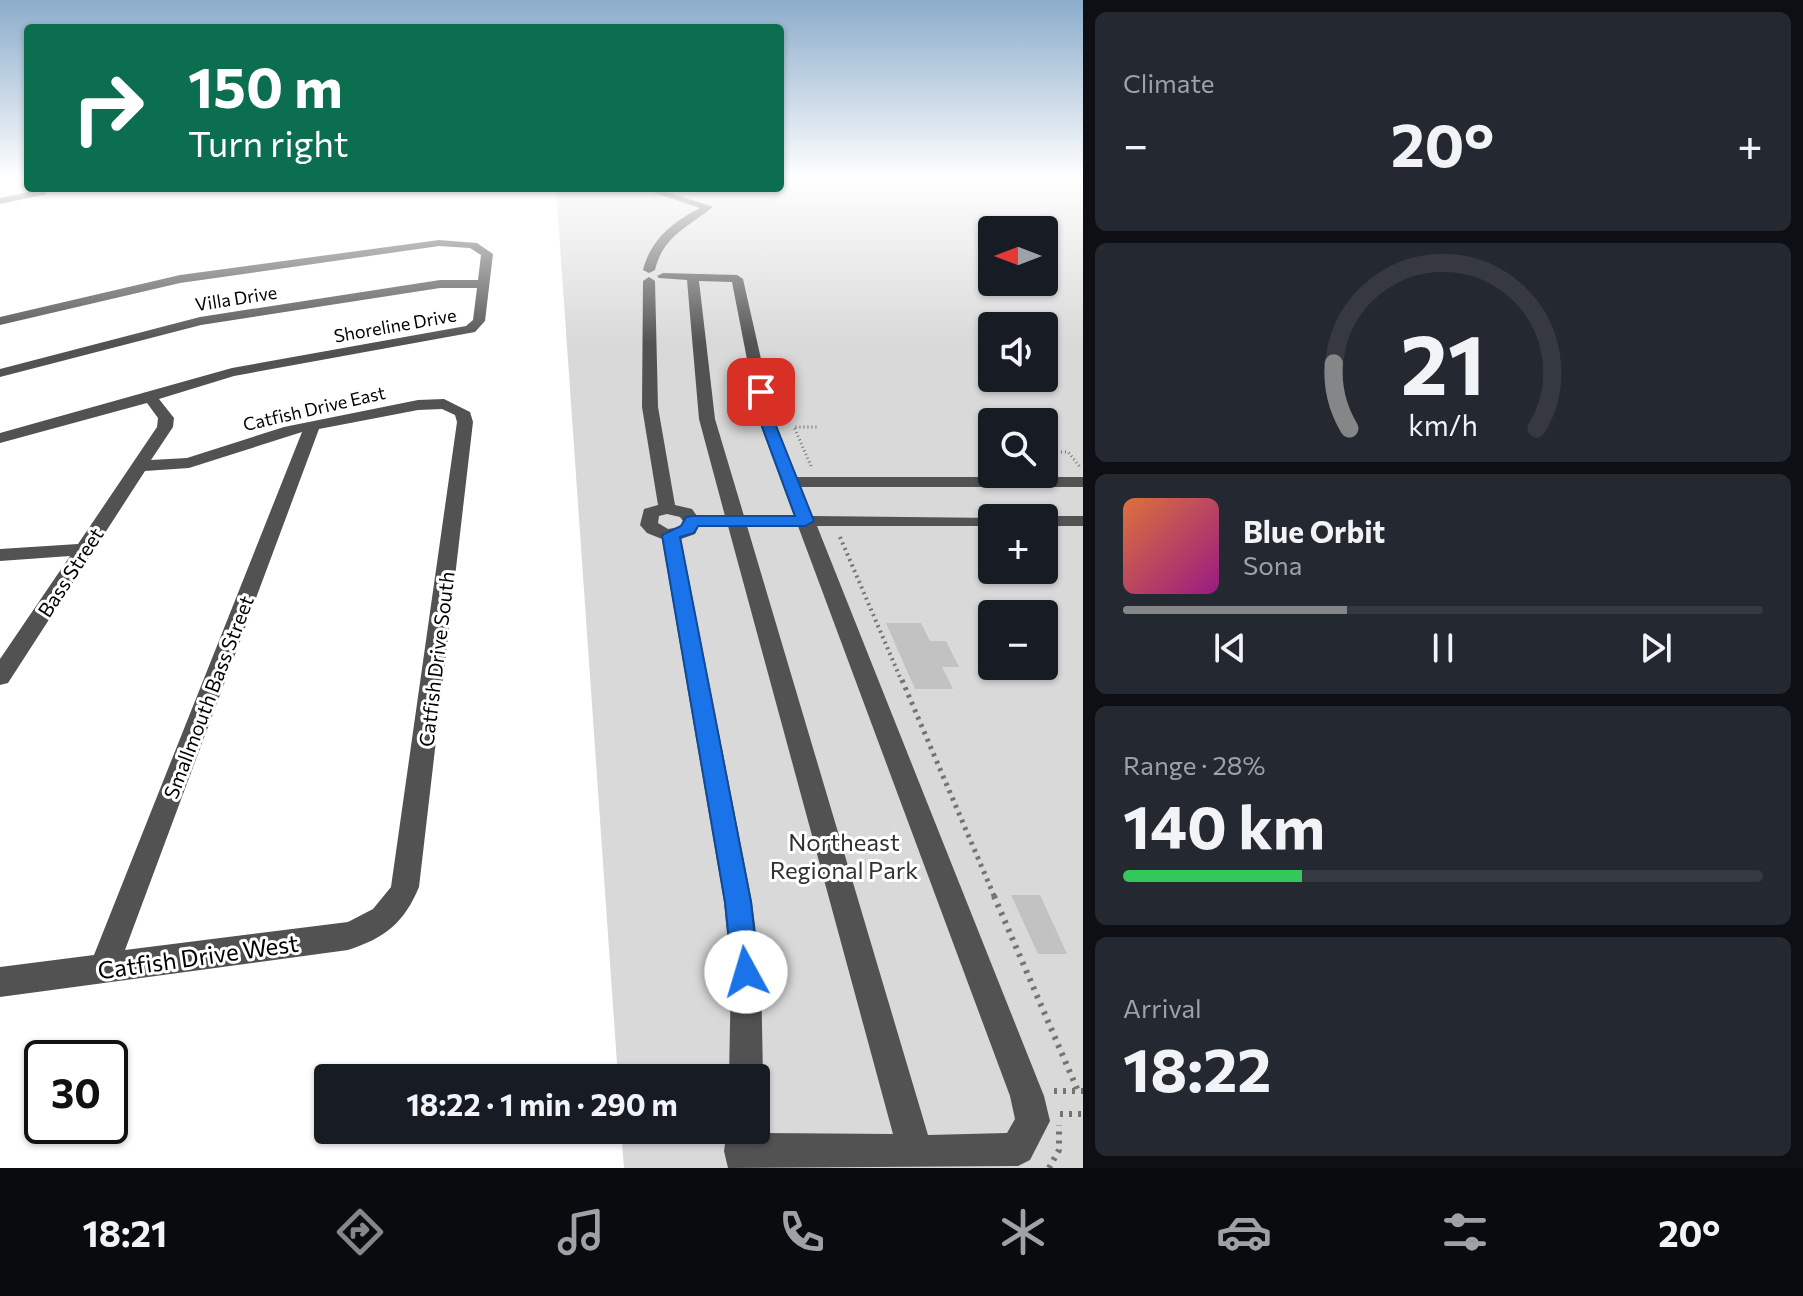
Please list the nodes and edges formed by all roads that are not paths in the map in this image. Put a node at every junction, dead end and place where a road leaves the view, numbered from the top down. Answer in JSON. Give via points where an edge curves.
{"nodes":[{"id":1,"x":668,"y":235,"type":"edge"},
{"id":2,"x":646,"y":276,"type":"junction"},
{"id":3,"x":693,"y":277,"type":"junction"},
{"id":4,"x":482,"y":284,"type":"junction"},
{"id":5,"x":0,"y":321,"type":"edge"},
{"id":6,"x":0,"y":373,"type":"edge"},
{"id":7,"x":150,"y":397,"type":"junction"},
{"id":8,"x":452,"y":406,"type":"joint"},
{"id":9,"x":313,"y":425,"type":"junction"},
{"id":10,"x":0,"y":438,"type":"edge"},
{"id":11,"x":139,"y":466,"type":"junction"},
{"id":12,"x":790,"y":482,"type":"junction"},
{"id":13,"x":1083,"y":482,"type":"edge"},
{"id":14,"x":667,"y":508,"type":"junction"},
{"id":15,"x":736,"y":521,"type":"junction"},
{"id":16,"x":805,"y":521,"type":"junction"},
{"id":17,"x":978,"y":521,"type":"edge"},
{"id":18,"x":1058,"y":521,"type":"edge"},
{"id":19,"x":1083,"y":521,"type":"edge"},
{"id":20,"x":681,"y":528,"type":"junction"},
{"id":21,"x":86,"y":549,"type":"junction"},
{"id":22,"x":0,"y":555,"type":"edge"},
{"id":23,"x":0,"y":677,"type":"edge"},
{"id":24,"x":390,"y":915,"type":"joint"},
{"id":25,"x":103,"y":969,"type":"junction"},
{"id":26,"x":0,"y":982,"type":"edge"},
{"id":27,"x":746,"y":1064,"type":"edge"},
{"id":28,"x":742,"y":1154,"type":"edge"},
{"id":29,"x":916,"y":1154,"type":"junction"}],
"edges":[{"from":1,"to":2,"type":"street"},
{"from":2,"to":3,"type":"street"},
{"from":2,"to":14,"type":"street","via":[[650,407]]},
{"from":3,"to":12,"type":"street","via":[[737,279],[767,421]]},
{"from":3,"to":15,"type":"street","via":[[707,419]]},
{"from":4,"to":5,"type":"street","name":"Shoreline Drive","via":[[484,250],[439,243],[180,279]]},
{"from":4,"to":6,"type":"street","name":"Villa Drive","via":[[440,284],[200,321]]},
{"from":4,"to":7,"type":"street","name":"Shoreline Drive","via":[[479,321],[470,329],[232,372]]},
{"from":7,"to":10,"type":"street","name":"Shoreline Drive"},
{"from":7,"to":11,"type":"street","name":"Bass Street","via":[[167,421]]},
{"from":8,"to":9,"type":"street","name":"Catfish Drive East","via":[[418,405]]},
{"from":8,"to":24,"type":"street","name":"Catfish Drive South","via":[[465,416],[463,437],[409,873]]},
{"from":9,"to":11,"type":"street","name":"Catfish Drive East","via":[[189,463]]},
{"from":9,"to":25,"type":"street","name":"Smallmouth Bass Street"},
{"from":11,"to":21,"type":"street","name":"Bass Street"},
{"from":12,"to":13,"type":"street"},
{"from":12,"to":16,"type":"street"},
{"from":14,"to":20,"type":"street","via":[[686,513]]},
{"from":14,"to":20,"type":"street","via":[[650,513],[647,521],[653,530]]},
{"from":15,"to":16,"type":"street"},
{"from":15,"to":20,"type":"street"},
{"from":15,"to":29,"type":"street"},
{"from":16,"to":17,"type":"street"},
{"from":16,"to":29,"type":"street","via":[[1033,1121],[1018,1148]]},
{"from":18,"to":19,"type":"street"},
{"from":20,"to":27,"type":"street","via":[[738,902],[746,972]]},
{"from":21,"to":22,"type":"street"},
{"from":21,"to":23,"type":"street","name":"Bass Street"},
{"from":24,"to":25,"type":"street","name":"Catfish Drive West","via":[[379,925],[348,936]]},
{"from":25,"to":26,"type":"street","name":"Catfish Drive West"},
{"from":28,"to":29,"type":"street"}]}
